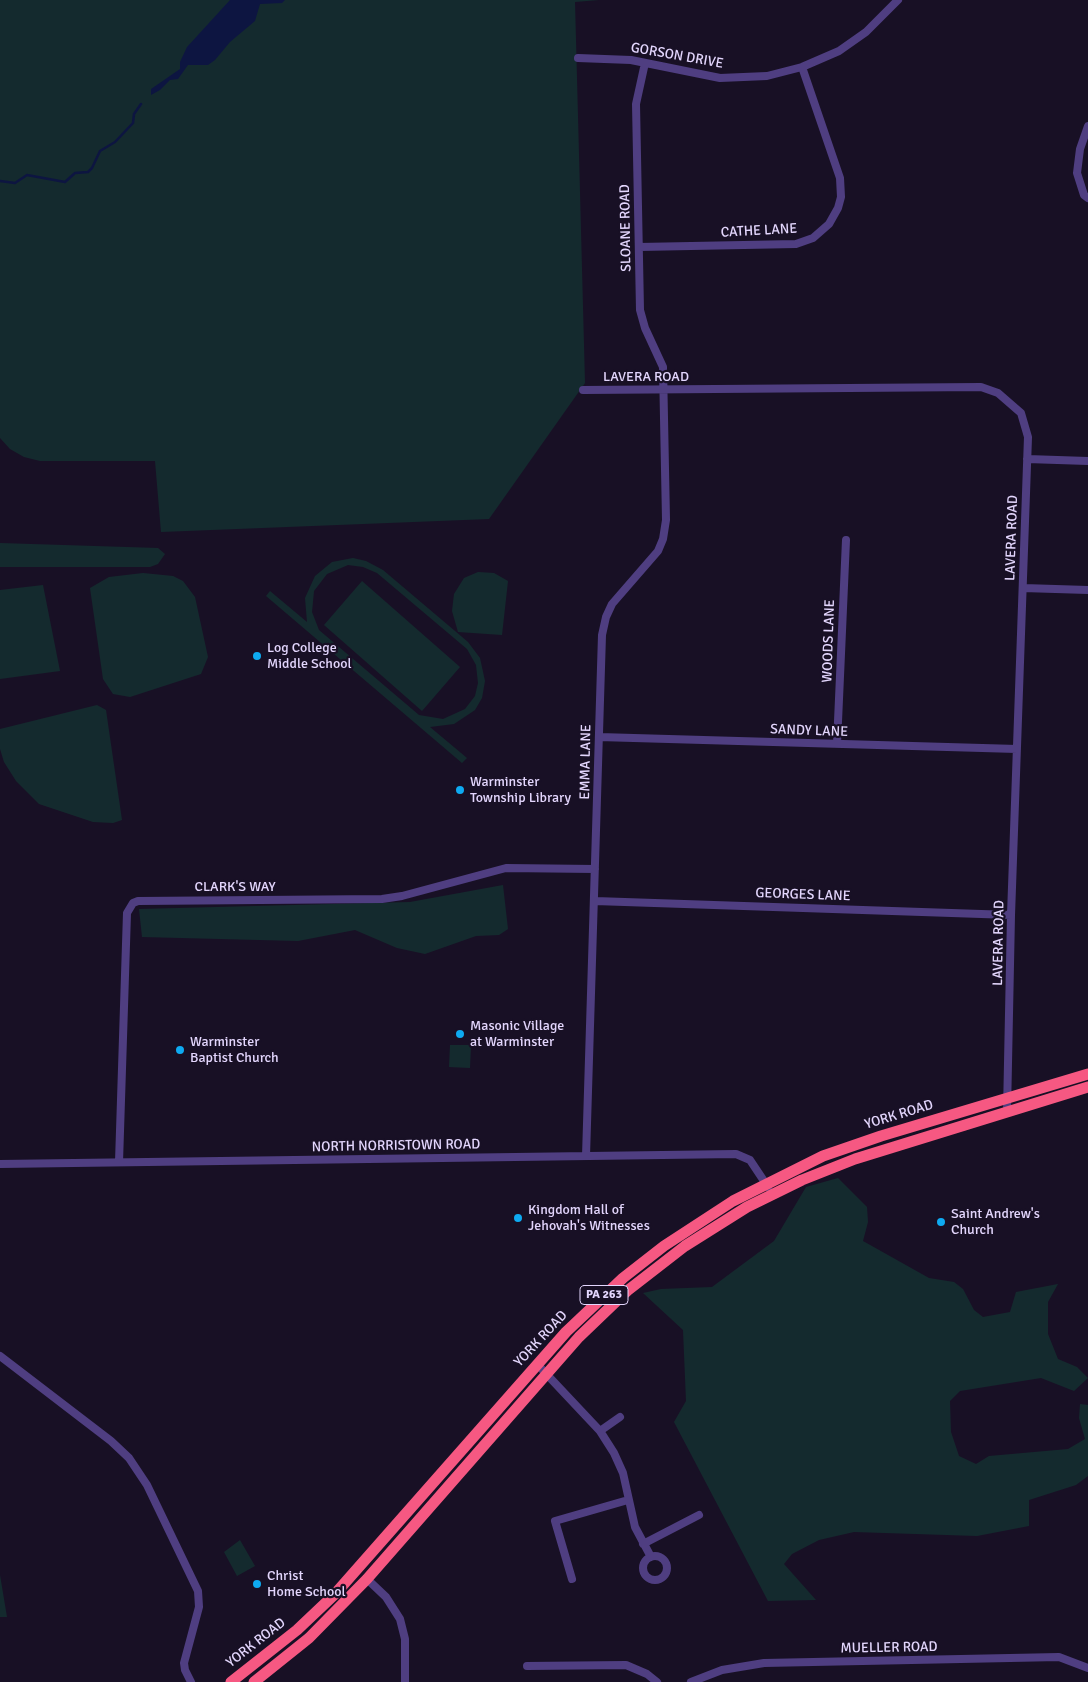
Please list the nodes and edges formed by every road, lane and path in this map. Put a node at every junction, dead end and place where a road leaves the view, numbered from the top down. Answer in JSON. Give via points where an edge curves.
{"nodes":[{"id":1,"x":898,"y":0,"type":"edge"},
{"id":2,"x":578,"y":58,"type":"dead end"},
{"id":3,"x":645,"y":63,"type":"junction"},
{"id":4,"x":802,"y":68,"type":"junction"},
{"id":5,"x":1088,"y":126,"type":"edge"},
{"id":6,"x":1088,"y":198,"type":"edge"},
{"id":7,"x":639,"y":247,"type":"junction"},
{"id":8,"x":664,"y":389,"type":"junction"},
{"id":9,"x":583,"y":390,"type":"dead end"},
{"id":10,"x":1027,"y":459,"type":"junction"},
{"id":11,"x":1088,"y":461,"type":"edge"},
{"id":12,"x":846,"y":540,"type":"dead end"},
{"id":13,"x":1023,"y":588,"type":"junction"},
{"id":14,"x":1088,"y":590,"type":"edge"},
{"id":15,"x":599,"y":737,"type":"junction"},
{"id":16,"x":837,"y":744,"type":"junction"},
{"id":17,"x":1017,"y":749,"type":"junction"},
{"id":18,"x":596,"y":869,"type":"junction"},
{"id":19,"x":594,"y":901,"type":"junction"},
{"id":20,"x":1011,"y":915,"type":"junction"},
{"id":21,"x":1088,"y":1074,"type":"edge"},
{"id":22,"x":1088,"y":1087,"type":"edge"},
{"id":23,"x":1007,"y":1098,"type":"junction"},
{"id":24,"x":1008,"y":1112,"type":"junction"},
{"id":25,"x":586,"y":1156,"type":"junction"},
{"id":26,"x":119,"y":1162,"type":"junction"},
{"id":27,"x":0,"y":1164,"type":"edge"},
{"id":28,"x":765,"y":1183,"type":"junction"},
{"id":29,"x":772,"y":1194,"type":"junction"},
{"id":30,"x":0,"y":1356,"type":"edge"},
{"id":31,"x":537,"y":1364,"type":"junction"},
{"id":32,"x":546,"y":1373,"type":"junction"},
{"id":33,"x":620,"y":1417,"type":"dead end"},
{"id":34,"x":600,"y":1431,"type":"junction"},
{"id":35,"x":628,"y":1500,"type":"junction"},
{"id":36,"x":699,"y":1515,"type":"dead end"},
{"id":37,"x":643,"y":1544,"type":"junction"},
{"id":38,"x":651,"y":1557,"type":"dead end"},
{"id":39,"x":367,"y":1579,"type":"junction"},
{"id":40,"x":572,"y":1579,"type":"dead end"},
{"id":41,"x":527,"y":1666,"type":"dead end"},
{"id":42,"x":1088,"y":1668,"type":"edge"},
{"id":43,"x":191,"y":1682,"type":"edge"},
{"id":44,"x":232,"y":1682,"type":"edge"},
{"id":45,"x":254,"y":1682,"type":"edge"},
{"id":46,"x":405,"y":1682,"type":"edge"},
{"id":47,"x":657,"y":1682,"type":"edge"},
{"id":48,"x":691,"y":1682,"type":"edge"}],
"edges":[{"from":1,"to":4,"type":"street","name":"GORSON DRIVE","via":[[857,40]]},
{"from":2,"to":3,"type":"street","name":"GORSON DRIVE"},
{"from":3,"to":4,"type":"street","name":"GORSON DRIVE","via":[[706,76],[734,78],[767,76]]},
{"from":3,"to":7,"type":"street","name":"SLOANE ROAD","via":[[636,104]]},
{"from":4,"to":7,"type":"street","name":"CATHE LANE","via":[[840,178],[841,197],[829,224],[813,238],[796,244]]},
{"from":5,"to":6,"type":"street","via":[[1080,149],[1077,173]]},
{"from":7,"to":8,"type":"street","name":"SLOANE ROAD","via":[[640,310],[663,367]]},
{"from":8,"to":9,"type":"street","name":"LAVERA ROAD"},
{"from":8,"to":10,"type":"street","name":"LAVERA ROAD","via":[[981,387],[1002,396],[1020,413],[1027,429]]},
{"from":8,"to":15,"type":"street","name":"EMMA LANE","via":[[665,531],[653,558],[620,593],[606,617],[602,635]]},
{"from":10,"to":11,"type":"street"},
{"from":10,"to":13,"type":"street","name":"LAVERA ROAD"},
{"from":12,"to":16,"type":"street","name":"WOODS LANE"},
{"from":13,"to":14,"type":"street"},
{"from":13,"to":17,"type":"street","name":"LAVERA ROAD"},
{"from":15,"to":16,"type":"street","name":"SANDY LANE"},
{"from":15,"to":18,"type":"street","name":"EMMA LANE"},
{"from":16,"to":17,"type":"street","name":"SANDY LANE"},
{"from":17,"to":20,"type":"street","name":"LAVERA ROAD"},
{"from":18,"to":19,"type":"street","name":"EMMA LANE"},
{"from":18,"to":26,"type":"street","name":"CLARK'S WAY","via":[[506,868],[382,899],[133,903],[127,913]]},
{"from":19,"to":20,"type":"street","name":"GEORGES LANE"},
{"from":19,"to":25,"type":"street","name":"EMMA LANE"},
{"from":20,"to":23,"type":"street","name":"LAVERA ROAD"},
{"from":21,"to":23,"type":"highway","name":"YORK ROAD","number":"PA 263"},
{"from":22,"to":24,"type":"highway","name":"YORK ROAD","number":"PA 263"},
{"from":23,"to":24,"type":"street","name":"LAVERA ROAD"},
{"from":23,"to":28,"type":"highway","name":"YORK ROAD","number":"PA 263","via":[[854,1145]]},
{"from":24,"to":29,"type":"highway","name":"YORK ROAD","number":"PA 263","via":[[855,1159]]},
{"from":25,"to":26,"type":"street","name":"NORTH NORRISTOWN ROAD"},
{"from":25,"to":28,"type":"street","name":"NORTH NORRISTOWN ROAD","via":[[736,1154],[750,1160]]},
{"from":26,"to":27,"type":"street","name":"NORTH NORRISTOWN ROAD"},
{"from":28,"to":29,"type":"street","name":"NORTH NORRISTOWN ROAD"},
{"from":28,"to":31,"type":"highway","name":"YORK ROAD","number":"PA 263","via":[[704,1218],[650,1256],[586,1311]]},
{"from":29,"to":32,"type":"highway","name":"YORK ROAD","number":"PA 263","via":[[658,1265],[610,1307]]},
{"from":30,"to":43,"type":"street","via":[[111,1441],[129,1458],[147,1485],[198,1591],[199,1607],[184,1663]]},
{"from":31,"to":32,"type":"street"},
{"from":31,"to":44,"type":"highway","name":"YORK ROAD","number":"PA 263","via":[[335,1594],[297,1630]]},
{"from":32,"to":34,"type":"street"},
{"from":32,"to":39,"type":"highway","name":"YORK ROAD","number":"PA 263"},
{"from":33,"to":34,"type":"street"},
{"from":34,"to":35,"type":"street","via":[[614,1453]]},
{"from":35,"to":37,"type":"street"},
{"from":35,"to":40,"type":"street","via":[[555,1521]]},
{"from":36,"to":37,"type":"street"},
{"from":37,"to":38,"type":"street"},
{"from":39,"to":45,"type":"highway","name":"YORK ROAD","number":"PA 263","via":[[309,1638]]},
{"from":39,"to":46,"type":"street","via":[[386,1597],[400,1619],[405,1639]]},
{"from":41,"to":47,"type":"street","via":[[626,1665]]},
{"from":42,"to":48,"type":"street","name":"MUELLER ROAD","via":[[1058,1657],[764,1663],[722,1670]]}]}
